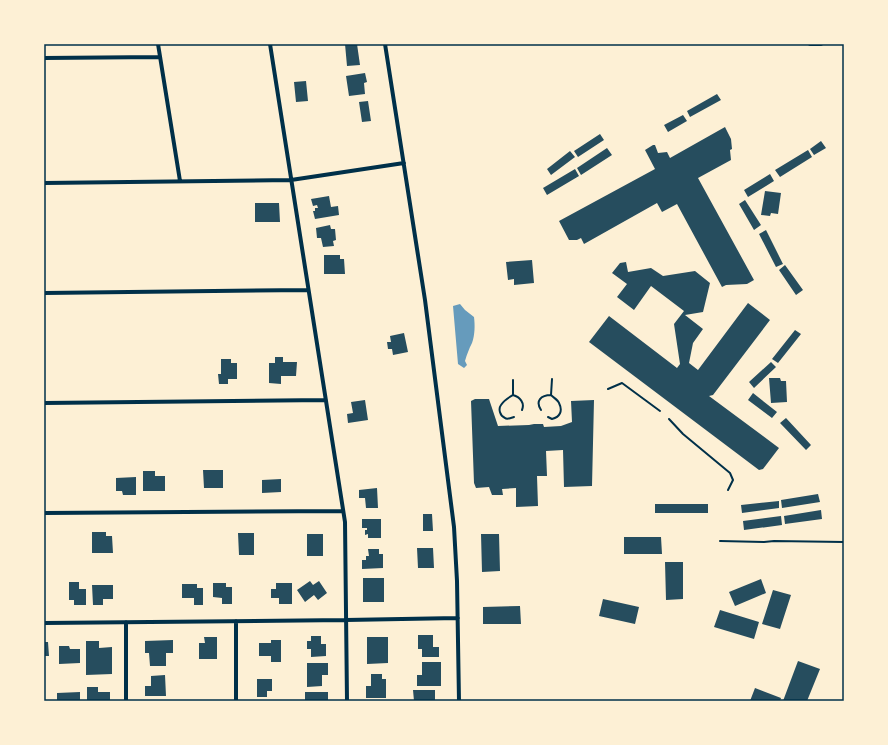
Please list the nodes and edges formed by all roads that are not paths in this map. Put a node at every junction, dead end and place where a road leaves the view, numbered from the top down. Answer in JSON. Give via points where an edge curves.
{"nodes":[{"id":1,"x":158,"y":44,"type":"edge"},
{"id":2,"x":270,"y":44,"type":"edge"},
{"id":3,"x":385,"y":44,"type":"edge"},
{"id":4,"x":810,"y":44,"type":"edge"},
{"id":5,"x":821,"y":44,"type":"edge"},
{"id":6,"x":160,"y":57,"type":"junction"},
{"id":7,"x":44,"y":58,"type":"edge"},
{"id":8,"x":404,"y":163,"type":"junction"},
{"id":9,"x":291,"y":180,"type":"junction"},
{"id":10,"x":180,"y":182,"type":"junction"},
{"id":11,"x":44,"y":183,"type":"edge"},
{"id":12,"x":308,"y":290,"type":"junction"},
{"id":13,"x":44,"y":293,"type":"edge"},
{"id":14,"x":552,"y":379,"type":"dead end"},
{"id":15,"x":513,"y":380,"type":"dead end"},
{"id":16,"x":608,"y":389,"type":"dead end"},
{"id":17,"x":514,"y":395,"type":"junction"},
{"id":18,"x":551,"y":395,"type":"junction"},
{"id":19,"x":326,"y":400,"type":"junction"},
{"id":20,"x":44,"y":403,"type":"edge"},
{"id":21,"x":522,"y":410,"type":"dead end"},
{"id":22,"x":541,"y":410,"type":"dead end"},
{"id":23,"x":660,"y":411,"type":"dead end"},
{"id":24,"x":514,"y":418,"type":"dead end"},
{"id":25,"x":548,"y":418,"type":"dead end"},
{"id":26,"x":669,"y":419,"type":"dead end"},
{"id":27,"x":728,"y":490,"type":"dead end"},
{"id":28,"x":343,"y":510,"type":"junction"},
{"id":29,"x":44,"y":513,"type":"edge"},
{"id":30,"x":720,"y":541,"type":"dead end"},
{"id":31,"x":844,"y":542,"type":"edge"},
{"id":32,"x":458,"y":618,"type":"junction"},
{"id":33,"x":346,"y":620,"type":"junction"},
{"id":34,"x":236,"y":621,"type":"junction"},
{"id":35,"x":126,"y":622,"type":"junction"},
{"id":36,"x":44,"y":623,"type":"edge"},
{"id":37,"x":126,"y":701,"type":"edge"},
{"id":38,"x":236,"y":701,"type":"edge"},
{"id":39,"x":347,"y":701,"type":"edge"},
{"id":40,"x":459,"y":701,"type":"edge"}],
"edges":[{"from":1,"to":6,"type":"street"},
{"from":2,"to":9,"type":"street"},
{"from":3,"to":8,"type":"street"},
{"from":4,"to":5,"type":"street"},
{"from":6,"to":7,"type":"street"},
{"from":6,"to":10,"type":"street"},
{"from":8,"to":9,"type":"street"},
{"from":8,"to":32,"type":"street","via":[[425,300],[454,527]]},
{"from":9,"to":10,"type":"street"},
{"from":9,"to":12,"type":"street"},
{"from":10,"to":11,"type":"street"},
{"from":12,"to":13,"type":"street"},
{"from":12,"to":19,"type":"street"},
{"from":14,"to":18,"type":"lane"},
{"from":15,"to":17,"type":"lane"},
{"from":16,"to":23,"type":"lane","via":[[622,383]]},
{"from":17,"to":21,"type":"lane","via":[[522,400]]},
{"from":17,"to":24,"type":"lane","via":[[506,399],[499,409],[500,415],[505,419]]},
{"from":18,"to":22,"type":"lane","via":[[546,395],[539,401]]},
{"from":18,"to":25,"type":"lane","via":[[559,402],[560,414],[557,418]]},
{"from":19,"to":20,"type":"street"},
{"from":19,"to":28,"type":"street"},
{"from":26,"to":27,"type":"lane","via":[[730,473],[734,480]]},
{"from":28,"to":29,"type":"street"},
{"from":28,"to":33,"type":"street"},
{"from":30,"to":31,"type":"lane"},
{"from":32,"to":33,"type":"street"},
{"from":32,"to":40,"type":"street"},
{"from":33,"to":34,"type":"street"},
{"from":33,"to":39,"type":"street"},
{"from":34,"to":35,"type":"street"},
{"from":34,"to":38,"type":"street"},
{"from":35,"to":36,"type":"street"},
{"from":35,"to":37,"type":"street"}]}
